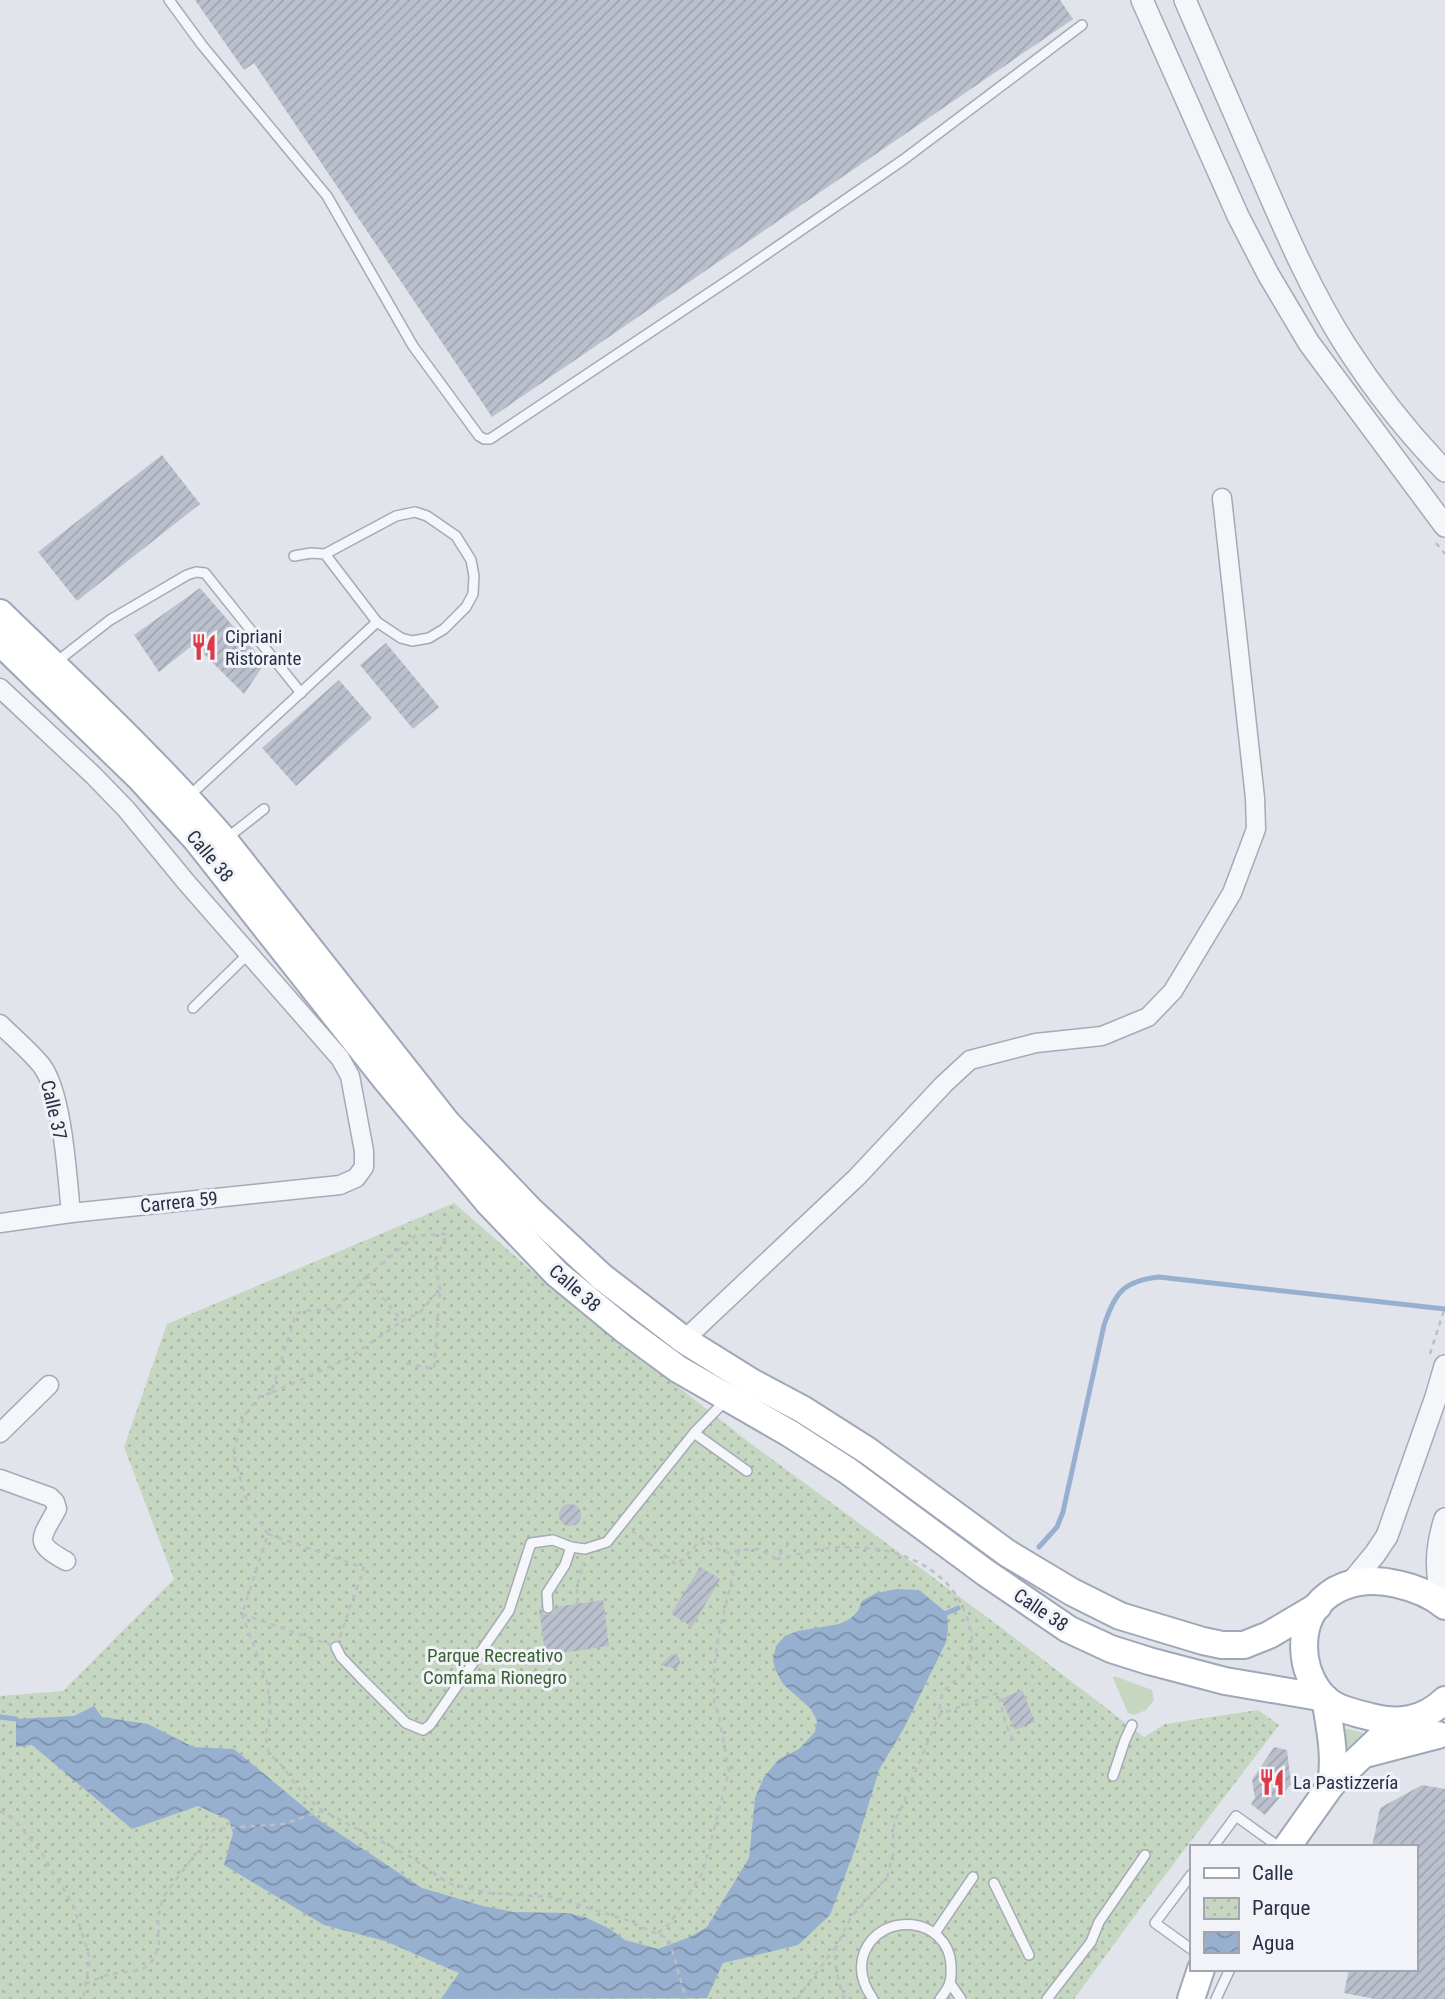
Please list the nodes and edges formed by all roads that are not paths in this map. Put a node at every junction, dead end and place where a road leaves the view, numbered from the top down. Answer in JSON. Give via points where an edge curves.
{"nodes":[{"id":1,"x":169,"y":0,"type":"edge"},
{"id":2,"x":1142,"y":0,"type":"edge"},
{"id":3,"x":1185,"y":0,"type":"edge"},
{"id":4,"x":1082,"y":25,"type":"dead end"},
{"id":5,"x":1445,"y":471,"type":"edge"},
{"id":6,"x":1222,"y":498,"type":"dead end"},
{"id":7,"x":1445,"y":526,"type":"edge"},
{"id":8,"x":325,"y":554,"type":"junction"},
{"id":9,"x":294,"y":556,"type":"dead end"},
{"id":10,"x":0,"y":613,"type":"edge"},
{"id":11,"x":377,"y":622,"type":"junction"},
{"id":12,"x":0,"y":642,"type":"edge"},
{"id":13,"x":53,"y":664,"type":"junction"},
{"id":14,"x":0,"y":688,"type":"edge"},
{"id":15,"x":301,"y":693,"type":"junction"},
{"id":16,"x":188,"y":798,"type":"junction"},
{"id":17,"x":264,"y":809,"type":"dead end"},
{"id":18,"x":224,"y":840,"type":"junction"},
{"id":19,"x":249,"y":952,"type":"junction"},
{"id":20,"x":193,"y":1008,"type":"dead end"},
{"id":21,"x":0,"y":1024,"type":"edge"},
{"id":22,"x":356,"y":1178,"type":"joint"},
{"id":23,"x":71,"y":1213,"type":"junction"},
{"id":24,"x":0,"y":1223,"type":"edge"},
{"id":25,"x":684,"y":1340,"type":"junction"},
{"id":26,"x":1445,"y":1366,"type":"edge"},
{"id":27,"x":49,"y":1385,"type":"dead end"},
{"id":28,"x":728,"y":1399,"type":"junction"},
{"id":29,"x":0,"y":1433,"type":"edge"},
{"id":30,"x":694,"y":1433,"type":"junction"},
{"id":31,"x":747,"y":1471,"type":"dead end"},
{"id":32,"x":0,"y":1479,"type":"edge"},
{"id":33,"x":1445,"y":1518,"type":"edge"},
{"id":34,"x":571,"y":1547,"type":"junction"},
{"id":35,"x":66,"y":1561,"type":"dead end"},
{"id":36,"x":1351,"y":1583,"type":"junction"},
{"id":37,"x":1444,"y":1605,"type":"edge"},
{"id":38,"x":1318,"y":1606,"type":"junction"},
{"id":39,"x":548,"y":1608,"type":"dead end"},
{"id":40,"x":336,"y":1647,"type":"road end"},
{"id":41,"x":1325,"y":1698,"type":"junction"},
{"id":42,"x":1445,"y":1700,"type":"edge"},
{"id":43,"x":1397,"y":1721,"type":"junction"},
{"id":44,"x":1132,"y":1725,"type":"dead end"},
{"id":45,"x":1442,"y":1736,"type":"edge"},
{"id":46,"x":1364,"y":1754,"type":"junction"},
{"id":47,"x":1113,"y":1776,"type":"dead end"},
{"id":48,"x":1331,"y":1785,"type":"junction"},
{"id":49,"x":1214,"y":1845,"type":"edge"},
{"id":50,"x":1276,"y":1845,"type":"edge"},
{"id":51,"x":1288,"y":1845,"type":"edge"},
{"id":52,"x":1145,"y":1855,"type":"dead end"},
{"id":53,"x":1190,"y":1876,"type":"edge"},
{"id":54,"x":973,"y":1877,"type":"dead end"},
{"id":55,"x":994,"y":1883,"type":"dead end"},
{"id":56,"x":935,"y":1933,"type":"junction"},
{"id":57,"x":1190,"y":1948,"type":"edge"},
{"id":58,"x":1029,"y":1955,"type":"dead end"},
{"id":59,"x":1200,"y":1971,"type":"edge"},
{"id":60,"x":1229,"y":1971,"type":"edge"},
{"id":61,"x":950,"y":1983,"type":"junction"},
{"id":62,"x":873,"y":1999,"type":"edge"},
{"id":63,"x":940,"y":1999,"type":"edge"},
{"id":64,"x":961,"y":1999,"type":"edge"},
{"id":65,"x":1047,"y":1999,"type":"edge"},
{"id":66,"x":1191,"y":1999,"type":"edge"},
{"id":67,"x":1216,"y":1999,"type":"edge"}],
"edges":[{"from":1,"to":4,"type":"lane","via":[[327,197],[414,346],[484,439],[892,168]]},
{"from":2,"to":7,"type":"street","via":[[1268,274],[1309,343]]},
{"from":3,"to":5,"type":"street","via":[[1310,282],[1378,392]]},
{"from":6,"to":25,"type":"street","via":[[1256,830],[1232,893],[1173,991],[1148,1017],[1102,1035],[1036,1043],[970,1060],[857,1177]]},
{"from":8,"to":9,"type":"lane"},
{"from":8,"to":11,"type":"lane"},
{"from":8,"to":11,"type":"lane","via":[[396,516],[415,512],[456,536],[471,560],[474,576],[473,594],[466,607],[444,629],[421,640],[401,638]]},
{"from":10,"to":13,"type":"main road","name":"Calle 38"},
{"from":11,"to":15,"type":"lane"},
{"from":12,"to":28,"type":"main road","name":"Calle 38","via":[[196,839],[438,1144],[548,1265],[625,1330]]},
{"from":13,"to":15,"type":"lane","via":[[110,620],[187,575],[205,573]]},
{"from":13,"to":16,"type":"main road","name":"Calle 38"},
{"from":14,"to":19,"type":"street","name":"Calle 38","via":[[126,809]]},
{"from":15,"to":16,"type":"lane"},
{"from":16,"to":18,"type":"main road","name":"Calle 38"},
{"from":17,"to":18,"type":"lane"},
{"from":18,"to":25,"type":"main road","name":"Calle 38","via":[[447,1123],[602,1277]]},
{"from":19,"to":20,"type":"lane"},
{"from":19,"to":22,"type":"street","name":"Calle 38","via":[[340,1058],[350,1076],[364,1151],[364,1167]]},
{"from":21,"to":23,"type":"street","name":"Calle 37","via":[[42,1066],[51,1083]]},
{"from":22,"to":23,"type":"street","name":"Carrera 59","via":[[340,1185]]},
{"from":23,"to":24,"type":"street","name":"Carrera 59"},
{"from":25,"to":38,"type":"main road","name":"Calle 38","via":[[868,1451],[1007,1553],[1120,1616],[1203,1641],[1244,1645]]},
{"from":26,"to":36,"type":"street","via":[[1387,1536]]},
{"from":27,"to":29,"type":"street"},
{"from":28,"to":30,"type":"lane"},
{"from":28,"to":41,"type":"main road","name":"Calle 38","via":[[849,1471],[1068,1629],[1149,1661],[1233,1683]]},
{"from":30,"to":31,"type":"lane"},
{"from":30,"to":34,"type":"lane","via":[[607,1542],[585,1549]]},
{"from":32,"to":35,"type":"street","via":[[55,1502],[57,1509],[43,1541],[48,1551]]},
{"from":33,"to":37,"type":"street","via":[[1436,1565]]},
{"from":34,"to":39,"type":"lane","via":[[547,1593]]},
{"from":34,"to":40,"type":"lane","via":[[553,1540],[531,1543],[509,1611],[423,1730],[406,1723]]},
{"from":36,"to":37,"type":"main road","via":[[1387,1581]]},
{"from":36,"to":38,"type":"main road","name":"Calle 38","via":[[1333,1591]]},
{"from":38,"to":41,"type":"main road","via":[[1303,1646],[1310,1676]]},
{"from":41,"to":43,"type":"main road","name":"Calle 38","via":[[1355,1713]]},
{"from":41,"to":48,"type":"main road","via":[[1333,1747]]},
{"from":42,"to":43,"type":"main road","via":[[1426,1714]]},
{"from":43,"to":45,"type":"street"},
{"from":43,"to":46,"type":"main road"},
{"from":44,"to":47,"type":"lane"},
{"from":45,"to":46,"type":"main road"},
{"from":46,"to":48,"type":"main road"},
{"from":48,"to":51,"type":"main road"},
{"from":49,"to":50,"type":"lane","via":[[1236,1816]]},
{"from":52,"to":65,"type":"lane","via":[[1099,1922],[1091,1942]]},
{"from":53,"to":57,"type":"lane","via":[[1155,1923]]},
{"from":54,"to":56,"type":"lane"},
{"from":55,"to":58,"type":"lane"},
{"from":56,"to":61,"type":"lane","via":[[950,1958]]},
{"from":56,"to":62,"type":"lane","via":[[906,1923],[878,1933],[862,1959],[865,1989]]},
{"from":59,"to":66,"type":"main road"},
{"from":60,"to":67,"type":"lane"},
{"from":61,"to":63,"type":"lane"},
{"from":61,"to":64,"type":"lane"}]}
